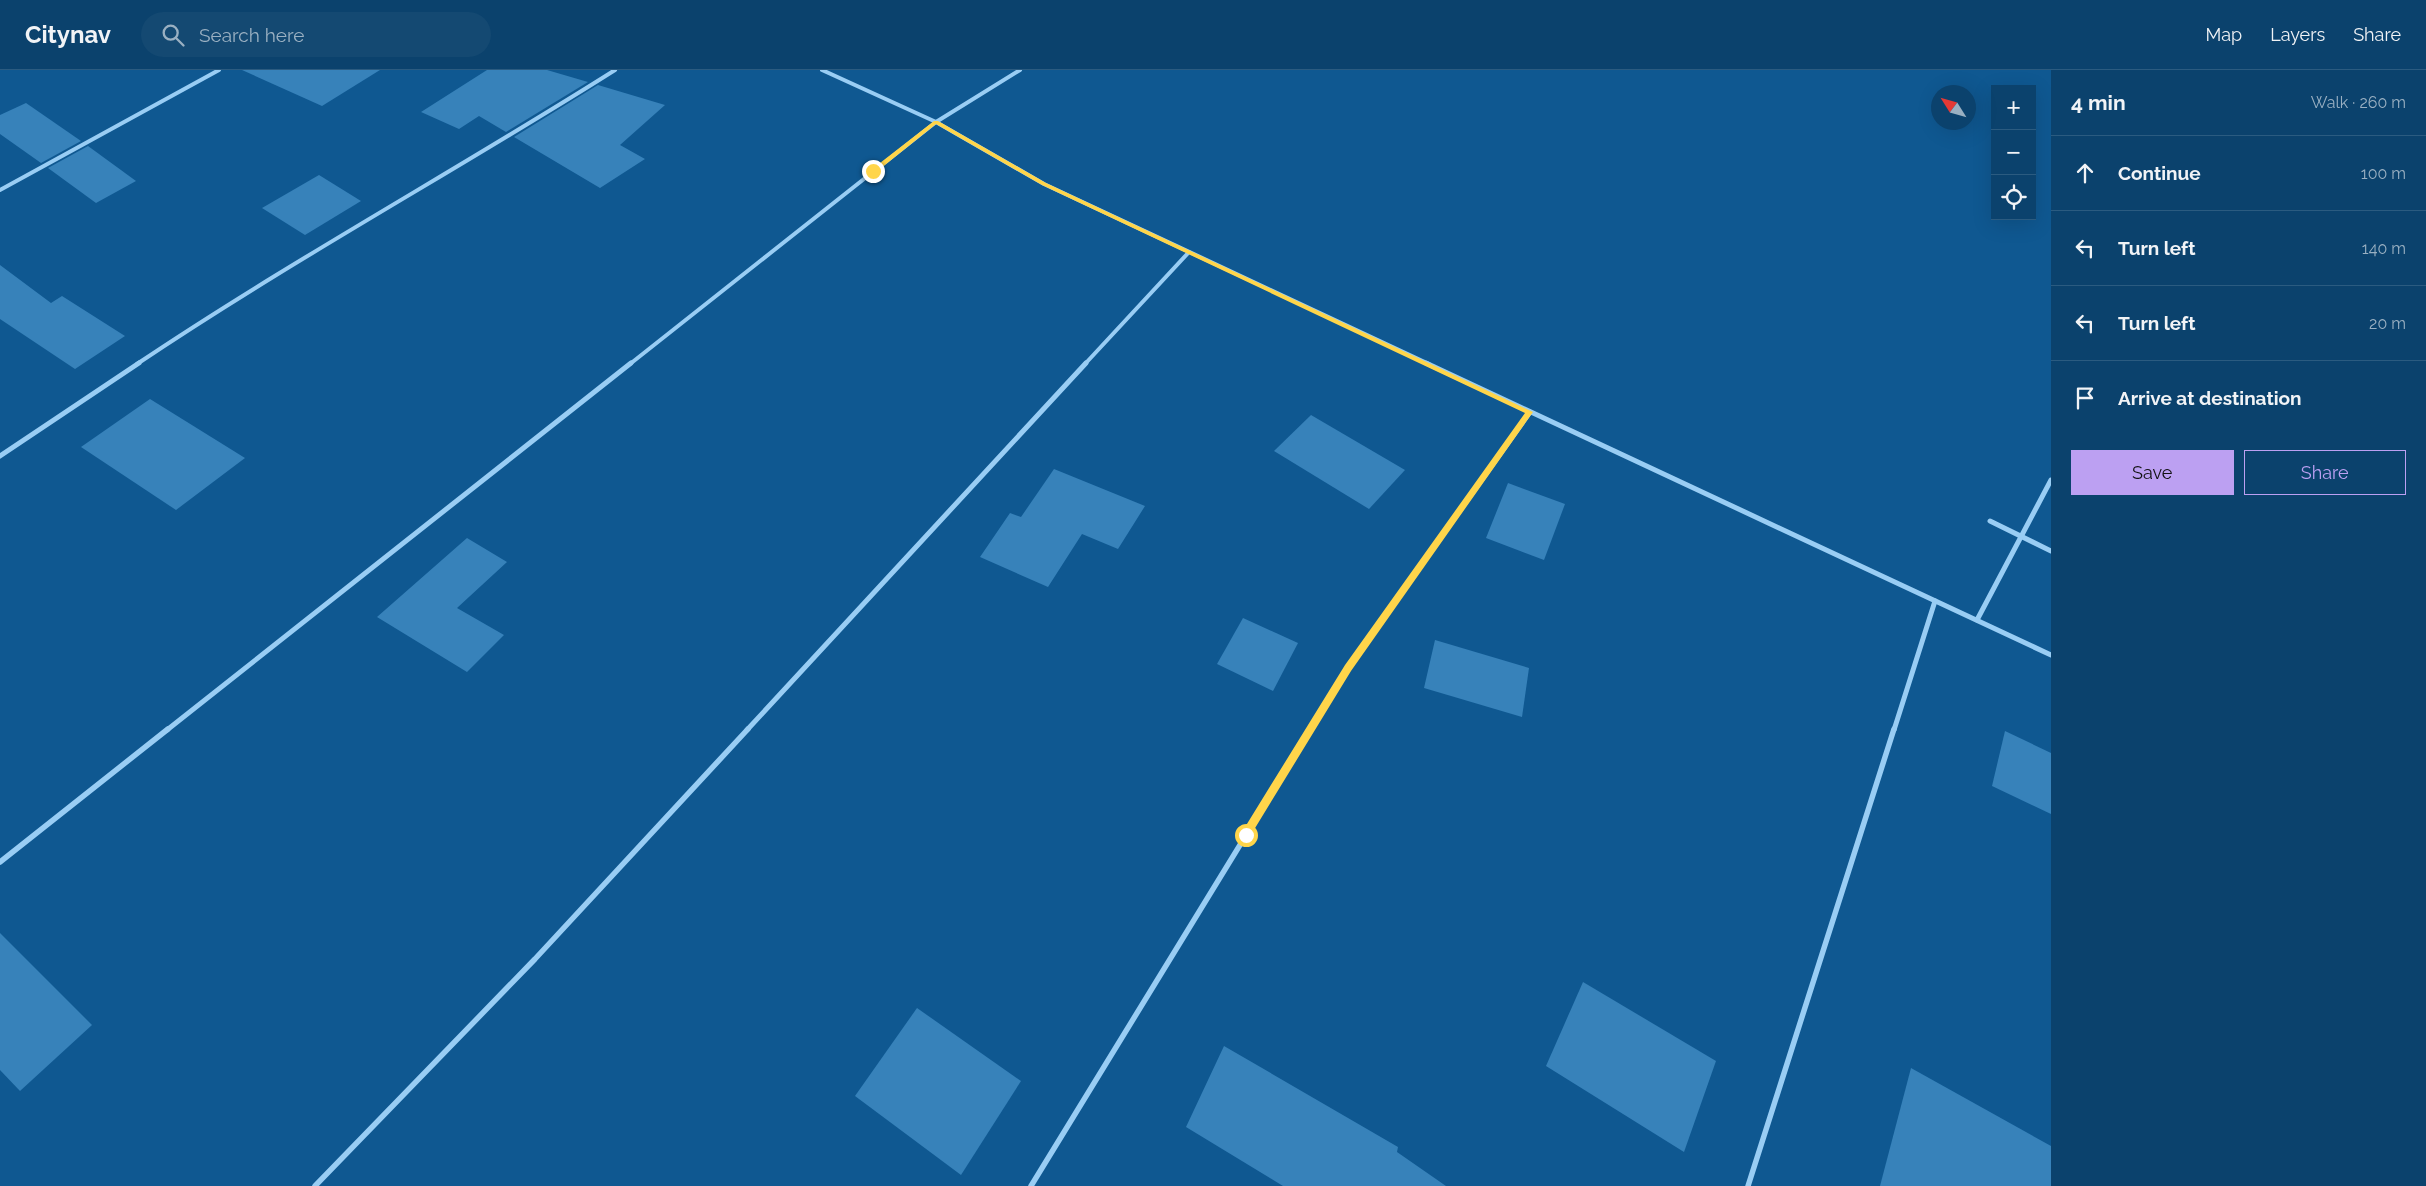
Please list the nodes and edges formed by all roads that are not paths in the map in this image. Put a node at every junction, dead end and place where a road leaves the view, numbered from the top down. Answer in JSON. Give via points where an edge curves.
{"nodes":[{"id":1,"x":218,"y":70,"type":"edge"},
{"id":2,"x":615,"y":70,"type":"edge"},
{"id":3,"x":822,"y":70,"type":"edge"},
{"id":4,"x":1020,"y":70,"type":"edge"},
{"id":5,"x":936,"y":122,"type":"junction"},
{"id":6,"x":0,"y":190,"type":"edge"},
{"id":7,"x":1189,"y":252,"type":"junction"},
{"id":8,"x":1530,"y":412,"type":"junction"},
{"id":9,"x":0,"y":456,"type":"edge"},
{"id":10,"x":2051,"y":480,"type":"edge"},
{"id":11,"x":1990,"y":521,"type":"dead end"},
{"id":12,"x":2051,"y":551,"type":"edge"},
{"id":13,"x":1935,"y":601,"type":"junction"},
{"id":14,"x":1977,"y":620,"type":"junction"},
{"id":15,"x":2051,"y":654,"type":"edge"},
{"id":16,"x":0,"y":862,"type":"edge"},
{"id":17,"x":315,"y":1186,"type":"edge"},
{"id":18,"x":1031,"y":1186,"type":"edge"},
{"id":19,"x":1748,"y":1186,"type":"edge"}],
"edges":[{"from":1,"to":6,"type":"street"},
{"from":2,"to":9,"type":"street","via":[[195,325]]},
{"from":3,"to":5,"type":"street"},
{"from":4,"to":5,"type":"street"},
{"from":5,"to":7,"type":"street","via":[[1044,184]]},
{"from":5,"to":16,"type":"street"},
{"from":7,"to":8,"type":"street"},
{"from":7,"to":17,"type":"street","via":[[535,960]]},
{"from":8,"to":13,"type":"street"},
{"from":8,"to":18,"type":"street","via":[[1348,668]]},
{"from":10,"to":14,"type":"street"},
{"from":11,"to":12,"type":"street"},
{"from":13,"to":14,"type":"street"},
{"from":13,"to":19,"type":"street"},
{"from":14,"to":15,"type":"street"}]}
